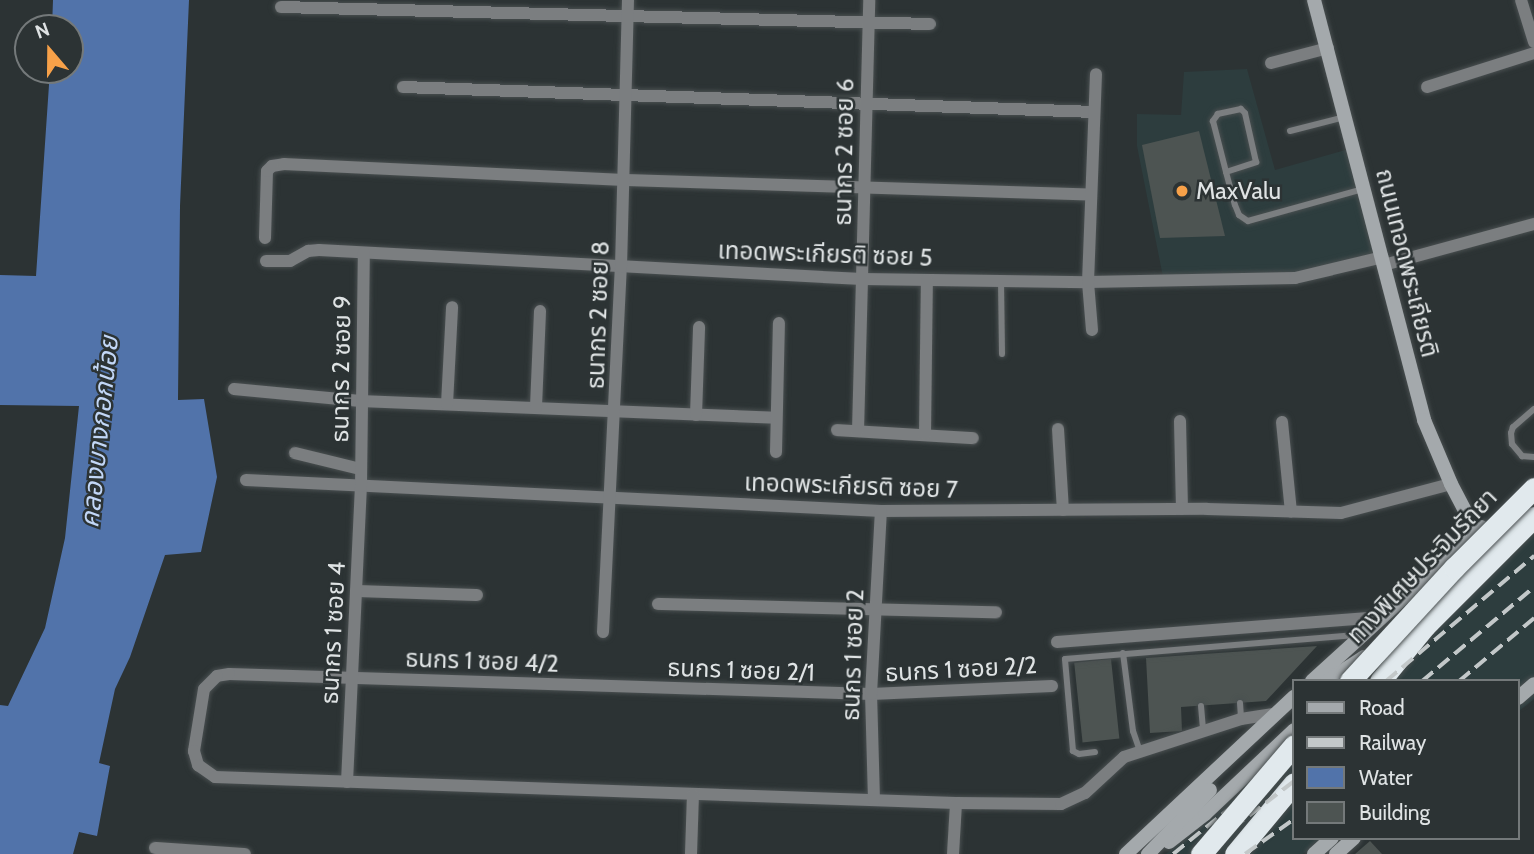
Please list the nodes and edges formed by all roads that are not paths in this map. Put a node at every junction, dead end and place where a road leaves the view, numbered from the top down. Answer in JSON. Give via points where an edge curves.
{"nodes":[{"id":1,"x":628,"y":0,"type":"edge"},
{"id":2,"x":869,"y":0,"type":"edge"},
{"id":3,"x":1314,"y":0,"type":"edge"},
{"id":4,"x":1526,"y":3,"type":"edge"},
{"id":5,"x":303,"y":4,"type":"edge"},
{"id":6,"x":281,"y":7,"type":"dead end"},
{"id":7,"x":628,"y":16,"type":"junction"},
{"id":8,"x":869,"y":24,"type":"junction"},
{"id":9,"x":930,"y":24,"type":"dead end"},
{"id":10,"x":1534,"y":42,"type":"edge"},
{"id":11,"x":1328,"y":48,"type":"junction"},
{"id":12,"x":1534,"y":53,"type":"edge"},
{"id":13,"x":1271,"y":63,"type":"dead end"},
{"id":14,"x":1096,"y":74,"type":"dead end"},
{"id":15,"x":403,"y":87,"type":"dead end"},
{"id":16,"x":1427,"y":87,"type":"dead end"},
{"id":17,"x":626,"y":96,"type":"junction"},
{"id":18,"x":866,"y":103,"type":"junction"},
{"id":19,"x":1094,"y":112,"type":"junction"},
{"id":20,"x":1346,"y":117,"type":"junction"},
{"id":21,"x":1290,"y":131,"type":"dead end"},
{"id":22,"x":1226,"y":172,"type":"junction"},
{"id":23,"x":624,"y":180,"type":"junction"},
{"id":24,"x":864,"y":187,"type":"junction"},
{"id":25,"x":1365,"y":188,"type":"junction"},
{"id":26,"x":1091,"y":195,"type":"junction"},
{"id":27,"x":1534,"y":224,"type":"edge"},
{"id":28,"x":265,"y":238,"type":"dead end"},
{"id":29,"x":364,"y":253,"type":"junction"},
{"id":30,"x":266,"y":261,"type":"dead end"},
{"id":31,"x":1383,"y":261,"type":"junction"},
{"id":32,"x":621,"y":267,"type":"junction"},
{"id":33,"x":862,"y":279,"type":"junction"},
{"id":34,"x":927,"y":280,"type":"junction"},
{"id":35,"x":1001,"y":281,"type":"junction"},
{"id":36,"x":1088,"y":282,"type":"junction"},
{"id":37,"x":452,"y":307,"type":"dead end"},
{"id":38,"x":540,"y":311,"type":"dead end"},
{"id":39,"x":779,"y":323,"type":"dead end"},
{"id":40,"x":699,"y":327,"type":"dead end"},
{"id":41,"x":1092,"y":330,"type":"dead end"},
{"id":42,"x":1002,"y":354,"type":"dead end"},
{"id":43,"x":234,"y":389,"type":"dead end"},
{"id":44,"x":360,"y":401,"type":"junction"},
{"id":45,"x":447,"y":404,"type":"junction"},
{"id":46,"x":536,"y":407,"type":"junction"},
{"id":47,"x":1534,"y":409,"type":"edge"},
{"id":48,"x":616,"y":410,"type":"junction"},
{"id":49,"x":696,"y":415,"type":"junction"},
{"id":50,"x":776,"y":418,"type":"junction"},
{"id":51,"x":1180,"y":421,"type":"dead end"},
{"id":52,"x":1282,"y":422,"type":"dead end"},
{"id":53,"x":1058,"y":429,"type":"dead end"},
{"id":54,"x":837,"y":430,"type":"dead end"},
{"id":55,"x":858,"y":431,"type":"junction"},
{"id":56,"x":925,"y":435,"type":"junction"},
{"id":57,"x":973,"y":438,"type":"dead end"},
{"id":58,"x":776,"y":452,"type":"dead end"},
{"id":59,"x":295,"y":453,"type":"dead end"},
{"id":60,"x":1534,"y":457,"type":"edge"},
{"id":61,"x":360,"y":469,"type":"junction"},
{"id":62,"x":246,"y":480,"type":"dead end"},
{"id":63,"x":1451,"y":484,"type":"junction"},
{"id":64,"x":361,"y":486,"type":"junction"},
{"id":65,"x":1534,"y":488,"type":"edge"},
{"id":66,"x":611,"y":499,"type":"junction"},
{"id":67,"x":1534,"y":503,"type":"edge"},
{"id":68,"x":1182,"y":509,"type":"junction"},
{"id":69,"x":1063,"y":510,"type":"junction"},
{"id":70,"x":881,"y":511,"type":"junction"},
{"id":71,"x":1534,"y":511,"type":"edge"},
{"id":72,"x":1291,"y":512,"type":"junction"},
{"id":73,"x":1534,"y":517,"type":"edge"},
{"id":74,"x":1475,"y":530,"type":"junction"},
{"id":75,"x":356,"y":591,"type":"junction"},
{"id":76,"x":477,"y":595,"type":"dead end"},
{"id":77,"x":658,"y":604,"type":"dead end"},
{"id":78,"x":874,"y":608,"type":"junction"},
{"id":79,"x":996,"y":612,"type":"dead end"},
{"id":80,"x":1381,"y":617,"type":"junction"},
{"id":81,"x":603,"y":632,"type":"dead end"},
{"id":82,"x":1362,"y":635,"type":"junction"},
{"id":83,"x":1405,"y":636,"type":"junction"},
{"id":84,"x":1057,"y":642,"type":"dead end"},
{"id":85,"x":1123,"y":653,"type":"junction"},
{"id":86,"x":1534,"y":674,"type":"edge"},
{"id":87,"x":352,"y":677,"type":"junction"},
{"id":88,"x":1315,"y":679,"type":"edge"},
{"id":89,"x":1330,"y":679,"type":"edge"},
{"id":90,"x":1353,"y":679,"type":"edge"},
{"id":91,"x":1353,"y":679,"type":"edge"},
{"id":92,"x":1382,"y":679,"type":"edge"},
{"id":93,"x":1534,"y":684,"type":"edge"},
{"id":94,"x":1520,"y":685,"type":"edge"},
{"id":95,"x":1052,"y":686,"type":"dead end"},
{"id":96,"x":610,"y":687,"type":"joint"},
{"id":97,"x":871,"y":694,"type":"junction"},
{"id":98,"x":1520,"y":696,"type":"edge"},
{"id":99,"x":1292,"y":701,"type":"edge"},
{"id":100,"x":1292,"y":701,"type":"edge"},
{"id":101,"x":1240,"y":703,"type":"dead end"},
{"id":102,"x":1201,"y":706,"type":"dead end"},
{"id":103,"x":1292,"y":710,"type":"edge"},
{"id":104,"x":1277,"y":713,"type":"junction"},
{"id":105,"x":1241,"y":719,"type":"junction"},
{"id":106,"x":1203,"y":730,"type":"junction"},
{"id":107,"x":1292,"y":732,"type":"edge"},
{"id":108,"x":1263,"y":735,"type":"junction"},
{"id":109,"x":1292,"y":746,"type":"edge"},
{"id":110,"x":1140,"y":751,"type":"junction"},
{"id":111,"x":1095,"y":752,"type":"dead end"},
{"id":112,"x":347,"y":782,"type":"junction"},
{"id":113,"x":1292,"y":785,"type":"edge"},
{"id":114,"x":693,"y":795,"type":"junction"},
{"id":115,"x":874,"y":800,"type":"junction"},
{"id":116,"x":956,"y":803,"type":"junction"},
{"id":117,"x":1330,"y":840,"type":"edge"},
{"id":118,"x":1352,"y":840,"type":"edge"},
{"id":119,"x":155,"y":848,"type":"dead end"},
{"id":120,"x":245,"y":854,"type":"edge"},
{"id":121,"x":691,"y":854,"type":"edge"},
{"id":122,"x":953,"y":854,"type":"edge"},
{"id":123,"x":1126,"y":854,"type":"edge"},
{"id":124,"x":1149,"y":854,"type":"edge"},
{"id":125,"x":1201,"y":854,"type":"edge"},
{"id":126,"x":1235,"y":854,"type":"edge"},
{"id":127,"x":1314,"y":854,"type":"edge"},
{"id":128,"x":1336,"y":854,"type":"edge"}],
"edges":[{"from":1,"to":7,"type":"street","name":"ธนากร 2 ซอย 8"},
{"from":2,"to":8,"type":"street","name":"ธนากร 2 ซอย 6"},
{"from":3,"to":11,"type":"main road","name":"ถนนเทอดพระเกียรติ"},
{"from":4,"to":10,"type":"street"},
{"from":5,"to":6,"type":"street"},
{"from":5,"to":7,"type":"street"},
{"from":7,"to":8,"type":"street"},
{"from":7,"to":17,"type":"street","name":"ธนากร 2 ซอย 8"},
{"from":8,"to":9,"type":"street"},
{"from":8,"to":18,"type":"street","name":"ธนากร 2 ซอย 6"},
{"from":11,"to":13,"type":"street"},
{"from":11,"to":20,"type":"main road","name":"ถนนเทอดพระเกียรติ"},
{"from":12,"to":16,"type":"street"},
{"from":14,"to":19,"type":"street"},
{"from":15,"to":17,"type":"street"},
{"from":17,"to":18,"type":"street"},
{"from":17,"to":23,"type":"street","name":"ธนากร 2 ซอย 8"},
{"from":18,"to":19,"type":"street"},
{"from":18,"to":24,"type":"street","name":"ธนากร 2 ซอย 6"},
{"from":19,"to":26,"type":"street"},
{"from":20,"to":21,"type":"lane"},
{"from":20,"to":25,"type":"main road","name":"ถนนเทอดพระเกียรติ"},
{"from":22,"to":22,"type":"lane","via":[[1214,117],[1241,109],[1256,162]]},
{"from":22,"to":25,"type":"lane","via":[[1239,215],[1248,221]]},
{"from":23,"to":24,"type":"street"},
{"from":23,"to":28,"type":"street","via":[[284,164],[267,171]]},
{"from":23,"to":32,"type":"street","name":"ธนากร 2 ซอย 8"},
{"from":24,"to":26,"type":"street"},
{"from":24,"to":33,"type":"street","name":"ธนากร 2 ซอย 6"},
{"from":25,"to":31,"type":"main road","name":"ถนนเทอดพระเกียรติ"},
{"from":26,"to":36,"type":"street"},
{"from":27,"to":31,"type":"street","name":"เทอดพระเกียรติ ซอย 5"},
{"from":29,"to":30,"type":"street","name":"เทอดพระเกียรติ ซอย 5","via":[[319,250],[290,261]]},
{"from":29,"to":32,"type":"street","name":"เทอดพระเกียรติ ซอย 5"},
{"from":29,"to":44,"type":"street","name":"ธนากร 2 ซอย 9"},
{"from":31,"to":36,"type":"street","name":"เทอดพระเกียรติ ซอย 5","via":[[1295,278]]},
{"from":31,"to":63,"type":"main road","name":"ถนนเทอดพระเกียรติ","via":[[1424,419]]},
{"from":32,"to":33,"type":"street","name":"เทอดพระเกียรติ ซอย 5"},
{"from":32,"to":48,"type":"street","name":"ธนากร 2 ซอย 8"},
{"from":33,"to":34,"type":"street","name":"เทอดพระเกียรติ ซอย 5"},
{"from":33,"to":55,"type":"street","name":"ธนากร 2 ซอย 6"},
{"from":34,"to":35,"type":"street","name":"เทอดพระเกียรติ ซอย 5"},
{"from":34,"to":56,"type":"street"},
{"from":35,"to":36,"type":"street","name":"เทอดพระเกียรติ ซอย 5"},
{"from":35,"to":42,"type":"lane"},
{"from":36,"to":41,"type":"street"},
{"from":37,"to":45,"type":"street"},
{"from":38,"to":46,"type":"street"},
{"from":39,"to":50,"type":"street"},
{"from":40,"to":49,"type":"street"},
{"from":43,"to":44,"type":"street"},
{"from":44,"to":45,"type":"street"},
{"from":44,"to":61,"type":"street","name":"ธนากร 2 ซอย 9"},
{"from":45,"to":46,"type":"street"},
{"from":46,"to":48,"type":"street"},
{"from":47,"to":60,"type":"lane","via":[[1511,433],[1512,444],[1522,456]]},
{"from":48,"to":49,"type":"street"},
{"from":48,"to":66,"type":"street","name":"ธนากร 2 ซอย 8"},
{"from":49,"to":50,"type":"street"},
{"from":50,"to":58,"type":"street"},
{"from":51,"to":68,"type":"street"},
{"from":52,"to":72,"type":"street"},
{"from":53,"to":69,"type":"street"},
{"from":54,"to":55,"type":"street"},
{"from":55,"to":56,"type":"street"},
{"from":56,"to":57,"type":"street"},
{"from":59,"to":61,"type":"street"},
{"from":61,"to":64,"type":"street","name":"ธนากร 2 ซอย 9"},
{"from":62,"to":64,"type":"street","name":"เทอดพระเกียรติ ซอย 7"},
{"from":63,"to":72,"type":"street","name":"เทอดพระเกียรติ ซอย 7","via":[[1352,513]]},
{"from":63,"to":74,"type":"main road","name":"ถนนเทอดพระเกียรติ"},
{"from":64,"to":66,"type":"street","name":"เทอดพระเกียรติ ซอย 7"},
{"from":64,"to":75,"type":"street","name":"ธนากร 1 ซอย 4"},
{"from":65,"to":90,"type":"highway","name":"ทางพิเศษประจิมรัถยา","bridge":true},
{"from":66,"to":70,"type":"street","name":"เทอดพระเกียรติ ซอย 7"},
{"from":66,"to":81,"type":"street","name":"ธนากร 2 ซอย 8"},
{"from":67,"to":74,"type":"main road"},
{"from":68,"to":69,"type":"street","name":"เทอดพระเกียรติ ซอย 7"},
{"from":68,"to":72,"type":"street","name":"เทอดพระเกียรติ ซอย 7"},
{"from":69,"to":70,"type":"street","name":"เทอดพระเกียรติ ซอย 7"},
{"from":70,"to":78,"type":"street","name":"ธนกร 1 ซอย 2"},
{"from":71,"to":83,"type":"main road"},
{"from":73,"to":92,"type":"highway","name":"ทางพิเศษประจิมรัถยา","via":[[1434,617]]},
{"from":74,"to":80,"type":"main road"},
{"from":75,"to":76,"type":"street"},
{"from":75,"to":87,"type":"street","name":"ธนากร 1 ซอย 4"},
{"from":77,"to":78,"type":"street"},
{"from":78,"to":79,"type":"street"},
{"from":78,"to":97,"type":"street","name":"ธนกร 1 ซอย 2"},
{"from":80,"to":82,"type":"main road"},
{"from":80,"to":84,"type":"street"},
{"from":82,"to":85,"type":"lane"},
{"from":82,"to":88,"type":"main road"},
{"from":83,"to":89,"type":"main road"},
{"from":83,"to":91,"type":"main road"},
{"from":85,"to":110,"type":"lane"},
{"from":85,"to":111,"type":"lane","via":[[1064,660],[1073,751]]},
{"from":86,"to":94,"type":"main road"},
{"from":87,"to":96,"type":"street","name":"ธนกร 1 ซอย 4/2"},
{"from":87,"to":112,"type":"street","name":"ธนากร 1 ซอย 4"},
{"from":87,"to":112,"type":"street","name":"ธนกร 1 ซอย 4/2","via":[[229,674],[210,680],[200,700],[194,751],[198,765],[215,777]]},
{"from":93,"to":98,"type":"main road"},
{"from":95,"to":97,"type":"street","name":"ธนกร 1 ซอย 2/2"},
{"from":96,"to":97,"type":"street","name":"ธนกร 1 ซอย 2/1"},
{"from":97,"to":115,"type":"street","name":"ธนกร 1 ซอย 2"},
{"from":99,"to":104,"type":"main road"},
{"from":100,"to":108,"type":"main road"},
{"from":101,"to":105,"type":"lane"},
{"from":102,"to":106,"type":"lane"},
{"from":103,"to":108,"type":"main road"},
{"from":104,"to":105,"type":"street"},
{"from":104,"to":123,"type":"main road"},
{"from":105,"to":106,"type":"street"},
{"from":106,"to":110,"type":"street"},
{"from":107,"to":124,"type":"main road","via":[[1205,814]]},
{"from":108,"to":124,"type":"main road"},
{"from":109,"to":125,"type":"highway","bridge":true},
{"from":110,"to":116,"type":"street","via":[[1124,757],[1085,793],[1061,804]]},
{"from":112,"to":114,"type":"street"},
{"from":113,"to":126,"type":"highway"},
{"from":114,"to":115,"type":"street"},
{"from":114,"to":121,"type":"street"},
{"from":115,"to":116,"type":"street"},
{"from":116,"to":122,"type":"street"},
{"from":117,"to":127,"type":"main road"},
{"from":118,"to":128,"type":"main road"},
{"from":119,"to":120,"type":"street"}]}
